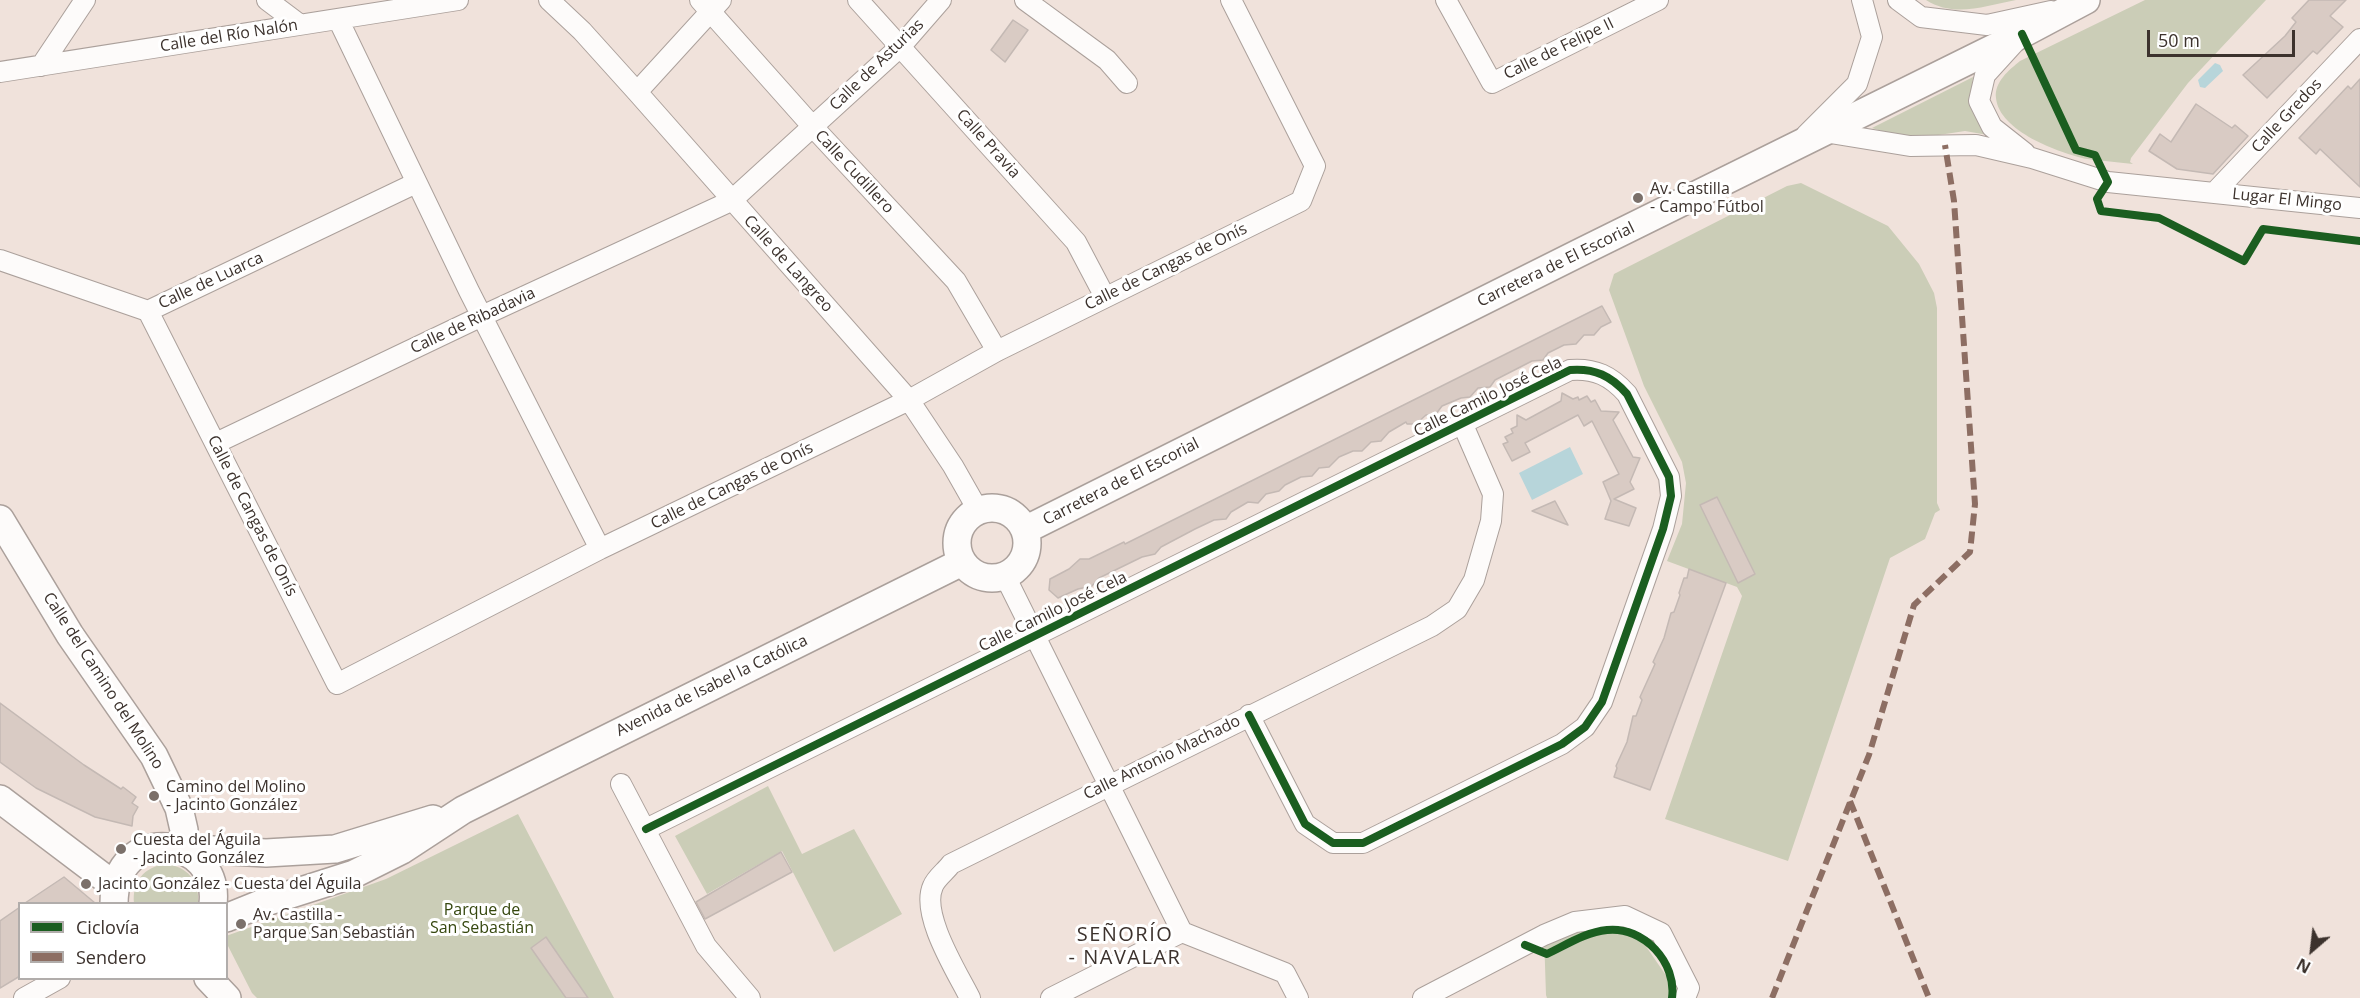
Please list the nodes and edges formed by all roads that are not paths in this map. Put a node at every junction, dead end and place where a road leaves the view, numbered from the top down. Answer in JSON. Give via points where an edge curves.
{"nodes":[{"id":1,"x":85,"y":0,"type":"edge"},
{"id":2,"x":267,"y":0,"type":"edge"},
{"id":3,"x":458,"y":0,"type":"edge"},
{"id":4,"x":858,"y":0,"type":"edge"},
{"id":5,"x":941,"y":0,"type":"edge"},
{"id":6,"x":1025,"y":0,"type":"edge"},
{"id":7,"x":1232,"y":0,"type":"edge"},
{"id":8,"x":1446,"y":0,"type":"edge"},
{"id":9,"x":1658,"y":0,"type":"edge"},
{"id":10,"x":1862,"y":0,"type":"edge"},
{"id":11,"x":1898,"y":0,"type":"edge"},
{"id":12,"x":555,"y":2,"type":"edge"},
{"id":13,"x":710,"y":3,"type":"edge"},
{"id":14,"x":2079,"y":4,"type":"edge"},
{"id":15,"x":338,"y":19,"type":"junction"},
{"id":16,"x":299,"y":24,"type":"junction"},
{"id":17,"x":2022,"y":34,"type":"junction"},
{"id":18,"x":2360,"y":39,"type":"edge"},
{"id":19,"x":901,"y":46,"type":"junction"},
{"id":20,"x":41,"y":66,"type":"junction"},
{"id":21,"x":0,"y":72,"type":"edge"},
{"id":22,"x":1127,"y":83,"type":"dead end"},
{"id":23,"x":637,"y":92,"type":"junction"},
{"id":24,"x":813,"y":127,"type":"junction"},
{"id":25,"x":1824,"y":132,"type":"junction"},
{"id":26,"x":1795,"y":146,"type":"junction"},
{"id":27,"x":2032,"y":158,"type":"junction"},
{"id":28,"x":416,"y":183,"type":"junction"},
{"id":29,"x":2214,"y":193,"type":"junction"},
{"id":30,"x":731,"y":201,"type":"junction"},
{"id":31,"x":2360,"y":208,"type":"edge"},
{"id":32,"x":0,"y":260,"type":"edge"},
{"id":33,"x":1105,"y":297,"type":"junction"},
{"id":34,"x":148,"y":311,"type":"junction"},
{"id":35,"x":482,"y":316,"type":"junction"},
{"id":36,"x":998,"y":351,"type":"junction"},
{"id":37,"x":909,"y":399,"type":"junction"},
{"id":38,"x":1462,"y":424,"type":"junction"},
{"id":39,"x":216,"y":443,"type":"junction"},
{"id":40,"x":978,"y":510,"type":"junction"},
{"id":41,"x":0,"y":519,"type":"edge"},
{"id":42,"x":1025,"y":530,"type":"junction"},
{"id":43,"x":600,"y":549,"type":"junction"},
{"id":44,"x":962,"y":562,"type":"junction"},
{"id":45,"x":1005,"y":576,"type":"junction"},
{"id":46,"x":1037,"y":635,"type":"junction"},
{"id":47,"x":1250,"y":715,"type":"junction"},
{"id":48,"x":621,"y":784,"type":"dead end"},
{"id":49,"x":1109,"y":784,"type":"junction"},
{"id":50,"x":0,"y":799,"type":"edge"},
{"id":51,"x":463,"y":810,"type":"junction"},
{"id":52,"x":646,"y":829,"type":"junction"},
{"id":53,"x":186,"y":851,"type":"junction"},
{"id":54,"x":114,"y":895,"type":"edge"},
{"id":55,"x":213,"y":902,"type":"edge"},
{"id":56,"x":228,"y":917,"type":"edge"},
{"id":57,"x":1182,"y":932,"type":"junction"},
{"id":58,"x":56,"y":980,"type":"edge"},
{"id":59,"x":210,"y":980,"type":"edge"},
{"id":60,"x":24,"y":998,"type":"edge"},
{"id":61,"x":227,"y":998,"type":"edge"},
{"id":62,"x":750,"y":998,"type":"edge"},
{"id":63,"x":970,"y":998,"type":"edge"},
{"id":64,"x":1051,"y":998,"type":"edge"},
{"id":65,"x":1298,"y":998,"type":"edge"},
{"id":66,"x":1423,"y":998,"type":"edge"},
{"id":67,"x":1684,"y":998,"type":"edge"}],
"edges":[{"from":1,"to":20,"type":"street"},
{"from":2,"to":16,"type":"street"},
{"from":3,"to":15,"type":"street","name":"Calle del Río Nalón"},
{"from":4,"to":19,"type":"street","name":"Calle Pravia"},
{"from":5,"to":19,"type":"street","name":"Calle de Asturias"},
{"from":6,"to":22,"type":"street","via":[[1107,60]]},
{"from":7,"to":33,"type":"street","name":"Calle de Cangas de Onís","via":[[1315,166],[1301,201]]},
{"from":8,"to":9,"type":"street","name":"Calle de Felipe II","via":[[1492,83]]},
{"from":10,"to":26,"type":"street","via":[[1872,36],[1857,84]]},
{"from":11,"to":14,"type":"street","via":[[1921,17],[1987,25]]},
{"from":12,"to":23,"type":"street","name":"Calle de Langreo"},
{"from":13,"to":23,"type":"street"},
{"from":13,"to":24,"type":"street","name":"Calle Cudillero"},
{"from":14,"to":17,"type":"street","name":"Carretera de El Escorial"},
{"from":15,"to":16,"type":"street","name":"Calle del Río Nalón"},
{"from":15,"to":28,"type":"street"},
{"from":16,"to":20,"type":"street","name":"Calle del Río Nalón"},
{"from":17,"to":25,"type":"street","name":"Carretera de El Escorial"},
{"from":17,"to":27,"type":"street","via":[[1985,75],[1980,101],[1992,127]]},
{"from":18,"to":29,"type":"street","name":"Calle Gredos"},
{"from":19,"to":24,"type":"street","name":"Calle de Asturias"},
{"from":19,"to":33,"type":"street","name":"Calle Pravia","via":[[1076,242]]},
{"from":20,"to":21,"type":"street","name":"Calle del Río Nalón"},
{"from":23,"to":30,"type":"street","name":"Calle de Langreo"},
{"from":24,"to":30,"type":"street","name":"Calle de Asturias"},
{"from":24,"to":36,"type":"street","name":"Calle Cudillero","via":[[956,281]]},
{"from":25,"to":26,"type":"street","name":"Carretera de El Escorial"},
{"from":25,"to":27,"type":"street","name":"Lugar El Mingo","via":[[1910,146],[1976,144]]},
{"from":26,"to":42,"type":"street","name":"Carretera de El Escorial"},
{"from":27,"to":29,"type":"street","name":"Lugar El Mingo","via":[[2108,182]]},
{"from":28,"to":34,"type":"street","name":"Calle de Luarca"},
{"from":28,"to":35,"type":"street"},
{"from":29,"to":31,"type":"street","name":"Lugar El Mingo"},
{"from":30,"to":35,"type":"street","name":"Calle de Ribadavia"},
{"from":30,"to":37,"type":"street","name":"Calle de Langreo"},
{"from":32,"to":34,"type":"street","name":"Calle de Luarca"},
{"from":33,"to":36,"type":"street","name":"Calle de Cangas de Onís"},
{"from":34,"to":39,"type":"street","name":"Calle de Cangas de Onís"},
{"from":35,"to":39,"type":"street","name":"Calle de Ribadavia"},
{"from":35,"to":43,"type":"street"},
{"from":36,"to":37,"type":"street","name":"Calle de Cangas de Onís"},
{"from":37,"to":40,"type":"street","name":"Calle de Langreo"},
{"from":37,"to":43,"type":"street","name":"Calle de Cangas de Onís"},
{"from":38,"to":46,"type":"street","name":"Calle Camilo José Cela"},
{"from":38,"to":47,"type":"street","name":"Calle Antonio Machado","via":[[1493,494],[1491,521],[1474,580],[1457,609],[1432,626]]},
{"from":38,"to":47,"type":"street","name":"Calle Camilo José Cela","via":[[1570,370],[1595,371],[1611,378],[1627,394],[1669,477],[1671,496],[1663,529],[1602,702],[1585,727],[1521,766],[1364,843],[1333,843],[1305,824]]},
{"from":39,"to":43,"type":"street","name":"Calle de Cangas de Onís","via":[[337,684]]},
{"from":40,"to":42,"type":"street","via":[[1006,510],[1018,518]]},
{"from":40,"to":44,"type":"street","via":[[960,526],[956,538]]},
{"from":41,"to":53,"type":"street","name":"Calle del Camino del Molino","via":[[70,635],[154,756],[179,808]]},
{"from":42,"to":45,"type":"street","via":[[1027,552],[1023,562]]},
{"from":44,"to":45,"type":"street","via":[[981,577]]},
{"from":44,"to":51,"type":"street","name":"Avenida de Isabel la Católica"},
{"from":45,"to":46,"type":"street"},
{"from":46,"to":49,"type":"street"},
{"from":46,"to":52,"type":"street","name":"Calle Camilo José Cela"},
{"from":47,"to":49,"type":"street","name":"Calle Antonio Machado"},
{"from":48,"to":52,"type":"street"},
{"from":49,"to":57,"type":"street"},
{"from":49,"to":63,"type":"street","name":"Calle Antonio Machado","via":[[951,864],[933,886],[930,912]]},
{"from":50,"to":54,"type":"street"},
{"from":51,"to":53,"type":"street","name":"Avenida de Isabel la Católica","via":[[335,849],[266,853]]},
{"from":51,"to":56,"type":"street","name":"Avenida de Isabel la Católica","via":[[402,850],[354,874]]},
{"from":52,"to":62,"type":"street","via":[[706,946]]},
{"from":53,"to":54,"type":"street","name":"Avenida de Isabel la Católica","via":[[162,847],[142,851],[122,868]]},
{"from":53,"to":55,"type":"street","via":[[211,878]]},
{"from":57,"to":64,"type":"street"},
{"from":57,"to":65,"type":"street","via":[[1285,974]]},
{"from":58,"to":60,"type":"street"},
{"from":59,"to":61,"type":"street"},
{"from":66,"to":67,"type":"street","via":[[1575,922],[1625,916],[1661,933],[1689,988]]}]}
